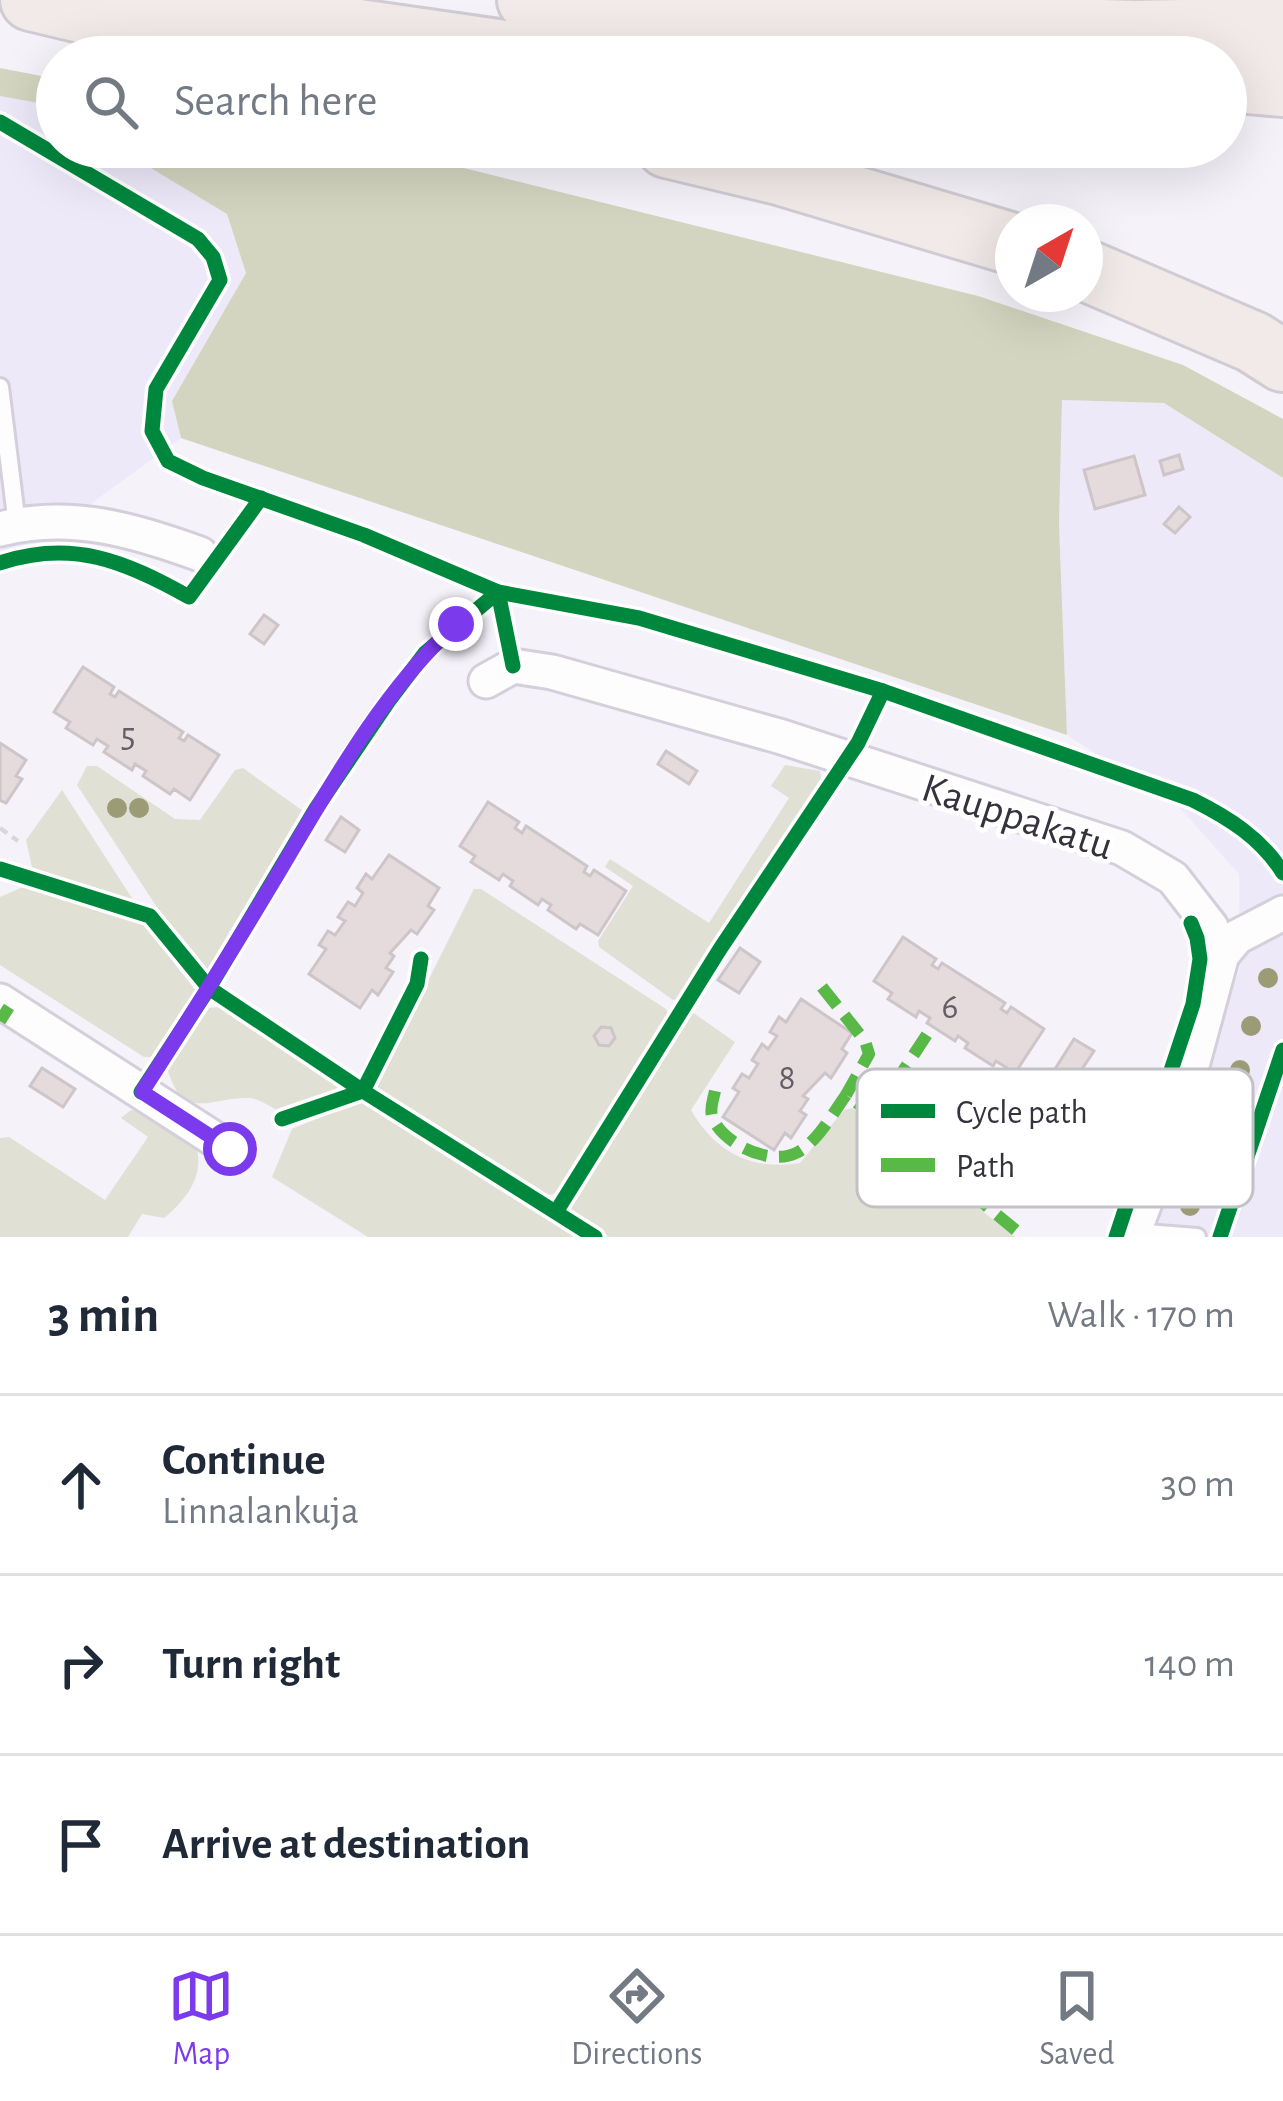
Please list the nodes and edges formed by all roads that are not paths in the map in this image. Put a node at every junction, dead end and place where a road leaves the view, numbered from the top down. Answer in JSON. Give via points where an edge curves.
{"nodes":[{"id":1,"x":32,"y":0,"type":"edge"},
{"id":2,"x":149,"y":0,"type":"edge"},
{"id":3,"x":528,"y":0,"type":"edge"},
{"id":4,"x":630,"y":16,"type":"junction"},
{"id":5,"x":1283,"y":28,"type":"edge"},
{"id":6,"x":181,"y":36,"type":"edge"},
{"id":7,"x":400,"y":36,"type":"edge"},
{"id":8,"x":790,"y":36,"type":"edge"},
{"id":9,"x":1247,"y":83,"type":"edge"},
{"id":10,"x":1283,"y":86,"type":"edge"},
{"id":11,"x":1247,"y":125,"type":"edge"},
{"id":12,"x":1283,"y":128,"type":"edge"},
{"id":13,"x":754,"y":168,"type":"edge"},
{"id":14,"x":995,"y":239,"type":"edge"},
{"id":15,"x":1103,"y":278,"type":"edge"},
{"id":16,"x":1283,"y":361,"type":"edge"},
{"id":17,"x":0,"y":388,"type":"edge"},
{"id":18,"x":8,"y":527,"type":"edge"},
{"id":19,"x":200,"y":554,"type":"dead end"},
{"id":20,"x":486,"y":681,"type":"dead end"},
{"id":21,"x":1283,"y":914,"type":"edge"},
{"id":22,"x":1222,"y":955,"type":"junction"},
{"id":23,"x":0,"y":1001,"type":"edge"},
{"id":24,"x":1190,"y":1069,"type":"edge"},
{"id":25,"x":230,"y":1149,"type":"dead end"},
{"id":26,"x":1132,"y":1234,"type":"edge"},
{"id":27,"x":1197,"y":1237,"type":"edge"}],
"edges":[{"from":1,"to":6,"type":"highway"},
{"from":2,"to":7,"type":"highway"},
{"from":3,"to":4,"type":"highway"},
{"from":4,"to":5,"type":"highway"},
{"from":4,"to":8,"type":"highway"},
{"from":9,"to":10,"type":"highway"},
{"from":11,"to":12,"type":"highway"},
{"from":13,"to":14,"type":"highway"},
{"from":15,"to":16,"type":"highway"},
{"from":17,"to":18,"type":"lane"},
{"from":18,"to":19,"type":"street","via":[[39,520],[117,526]]},
{"from":20,"to":22,"type":"street","name":"Kauppakatu","via":[[513,666],[552,672],[1122,848],[1173,878]]},
{"from":21,"to":22,"type":"street","via":[[1237,937]]},
{"from":22,"to":24,"type":"street"},
{"from":23,"to":25,"type":"street"},
{"from":26,"to":27,"type":"lane"}]}
